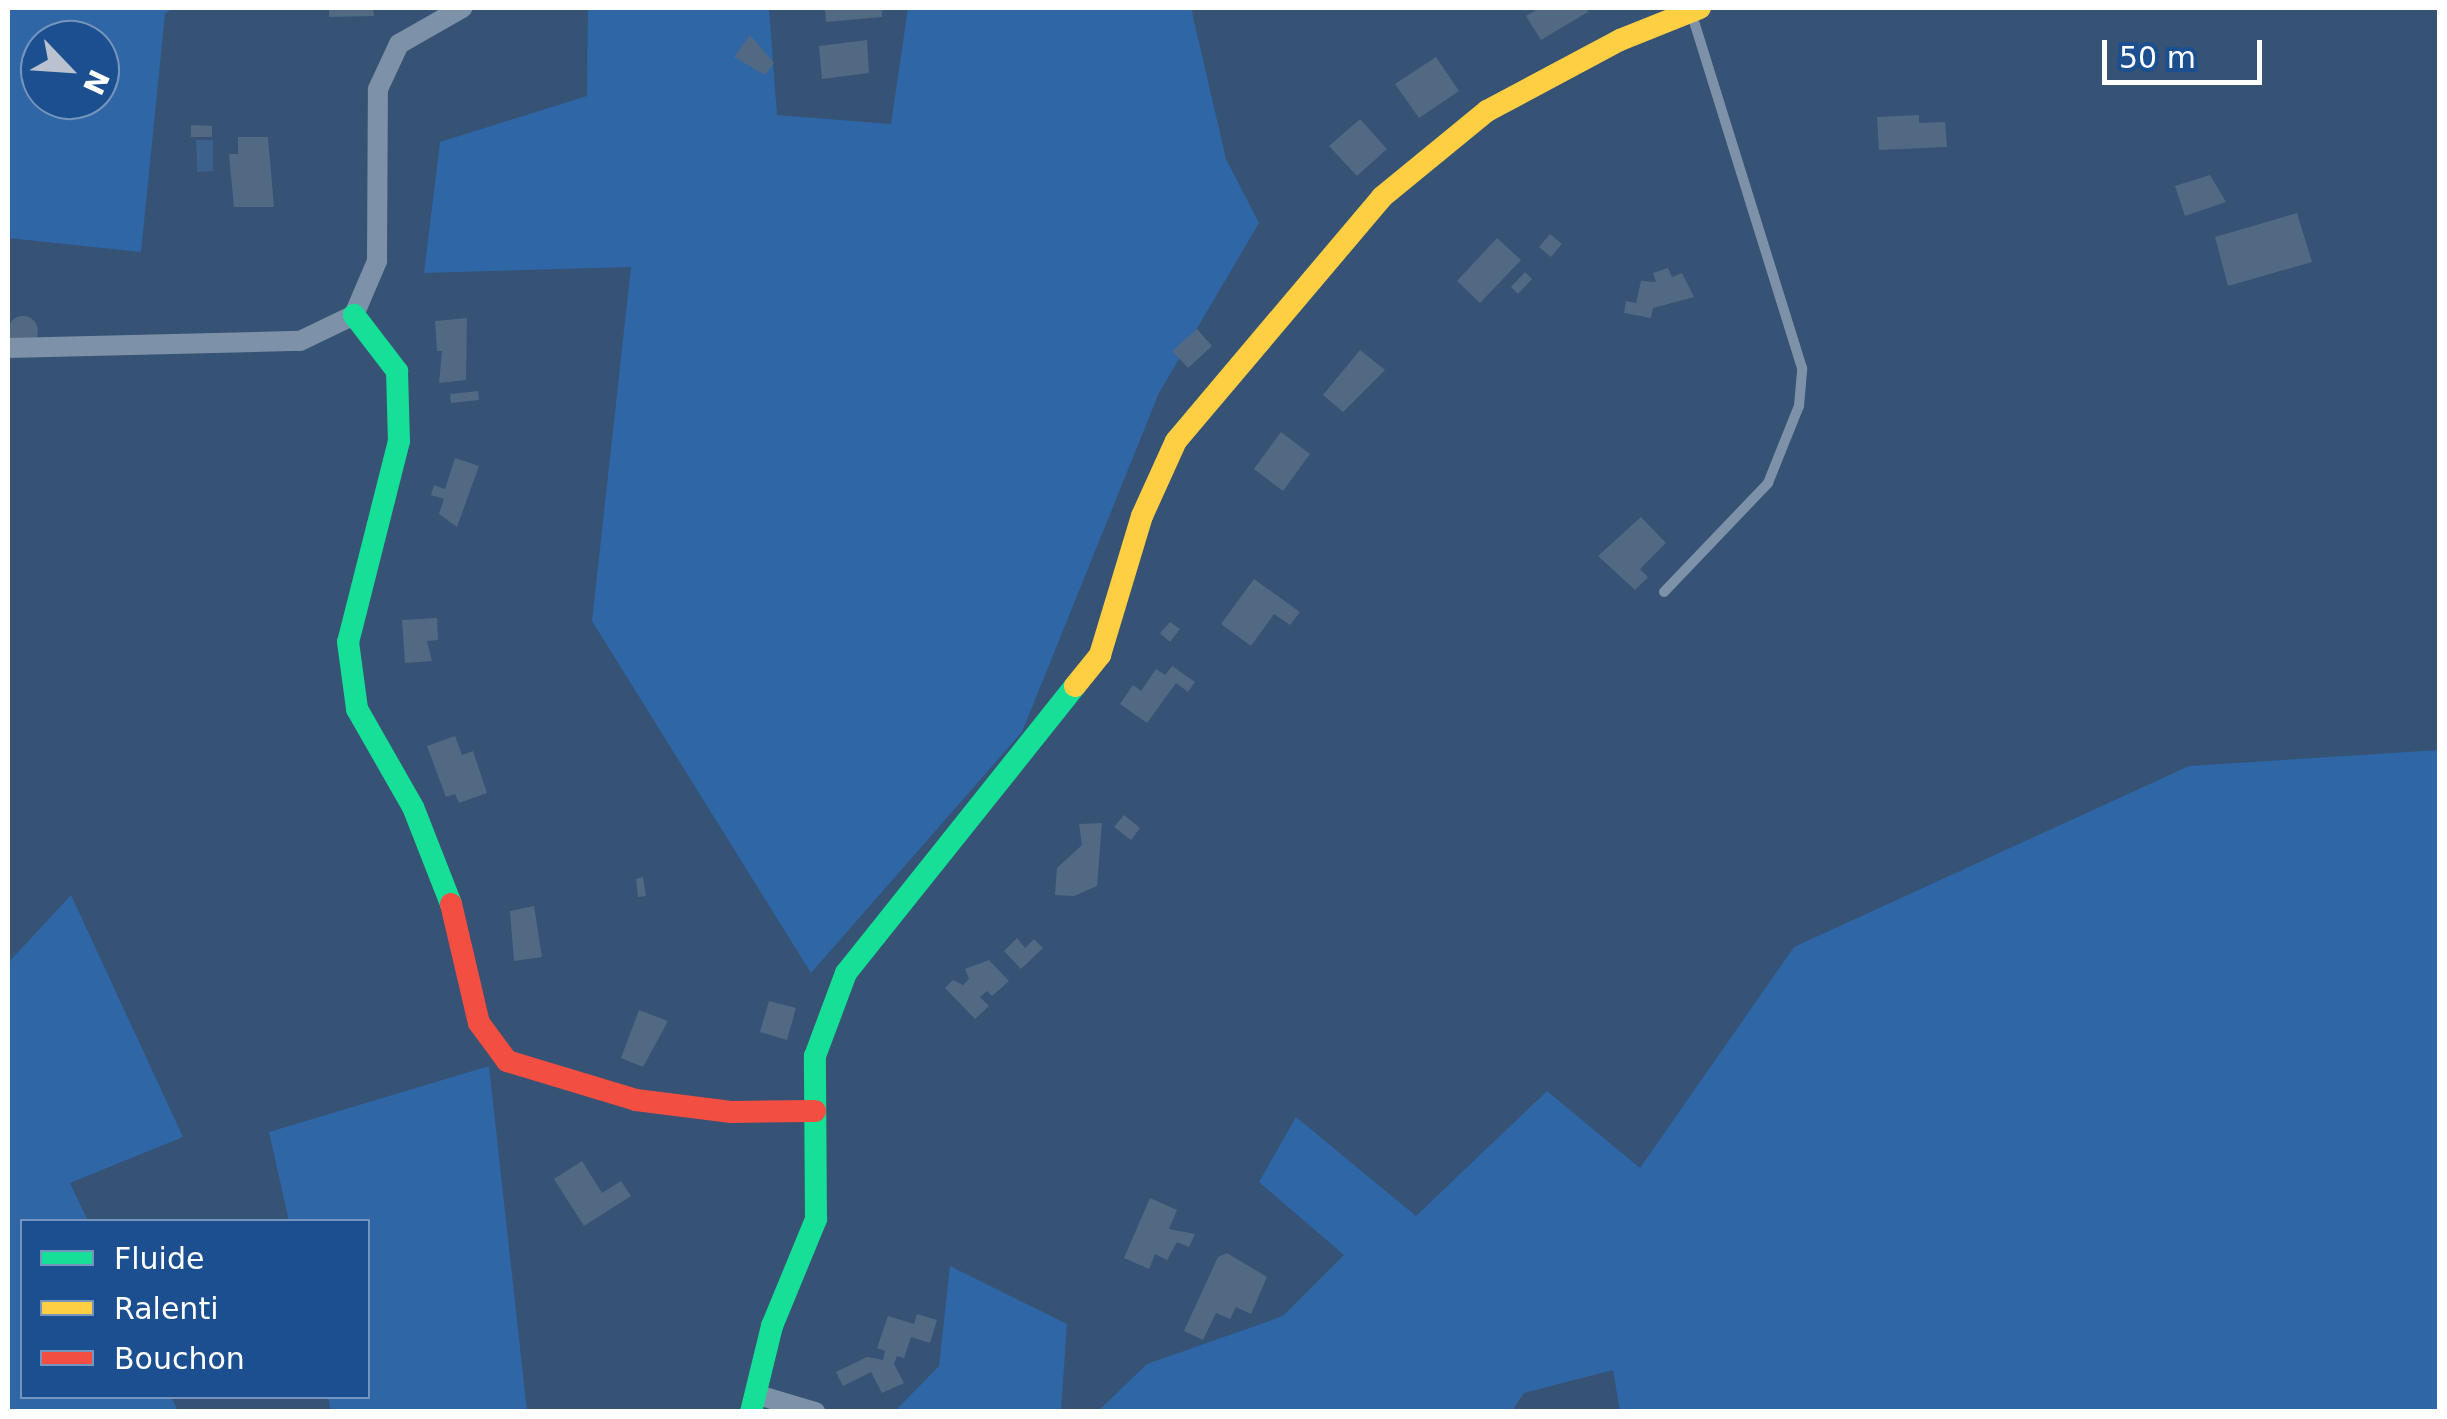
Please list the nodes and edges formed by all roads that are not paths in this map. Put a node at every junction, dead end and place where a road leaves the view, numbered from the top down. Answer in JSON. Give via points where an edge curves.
{"nodes":[{"id":1,"x":462,"y":8,"type":"edge"},
{"id":2,"x":1696,"y":9,"type":"edge"},
{"id":3,"x":354,"y":315,"type":"junction"},
{"id":4,"x":8,"y":348,"type":"edge"},
{"id":5,"x":1664,"y":592,"type":"dead end"},
{"id":6,"x":815,"y":1111,"type":"junction"},
{"id":7,"x":753,"y":1403,"type":"edge"},
{"id":8,"x":814,"y":1412,"type":"edge"}],
"edges":[{"from":1,"to":3,"type":"street","via":[[399,44],[378,89],[378,261]]},
{"from":2,"to":5,"type":"lane","via":[[1802,368],[1800,406],[1768,482]]},
{"from":2,"to":6,"type":"street","via":[[1620,40],[1487,111],[1382,197],[1176,441],[1142,516],[1100,655],[846,973],[814,1056]]},
{"from":3,"to":4,"type":"street","via":[[300,341]]},
{"from":3,"to":6,"type":"street","via":[[396,371],[399,441],[348,642],[357,708],[414,807],[449,896],[479,1023],[508,1061],[636,1100],[731,1112]]},
{"from":6,"to":7,"type":"street","via":[[816,1219],[772,1326]]},
{"from":7,"to":8,"type":"street"}]}
